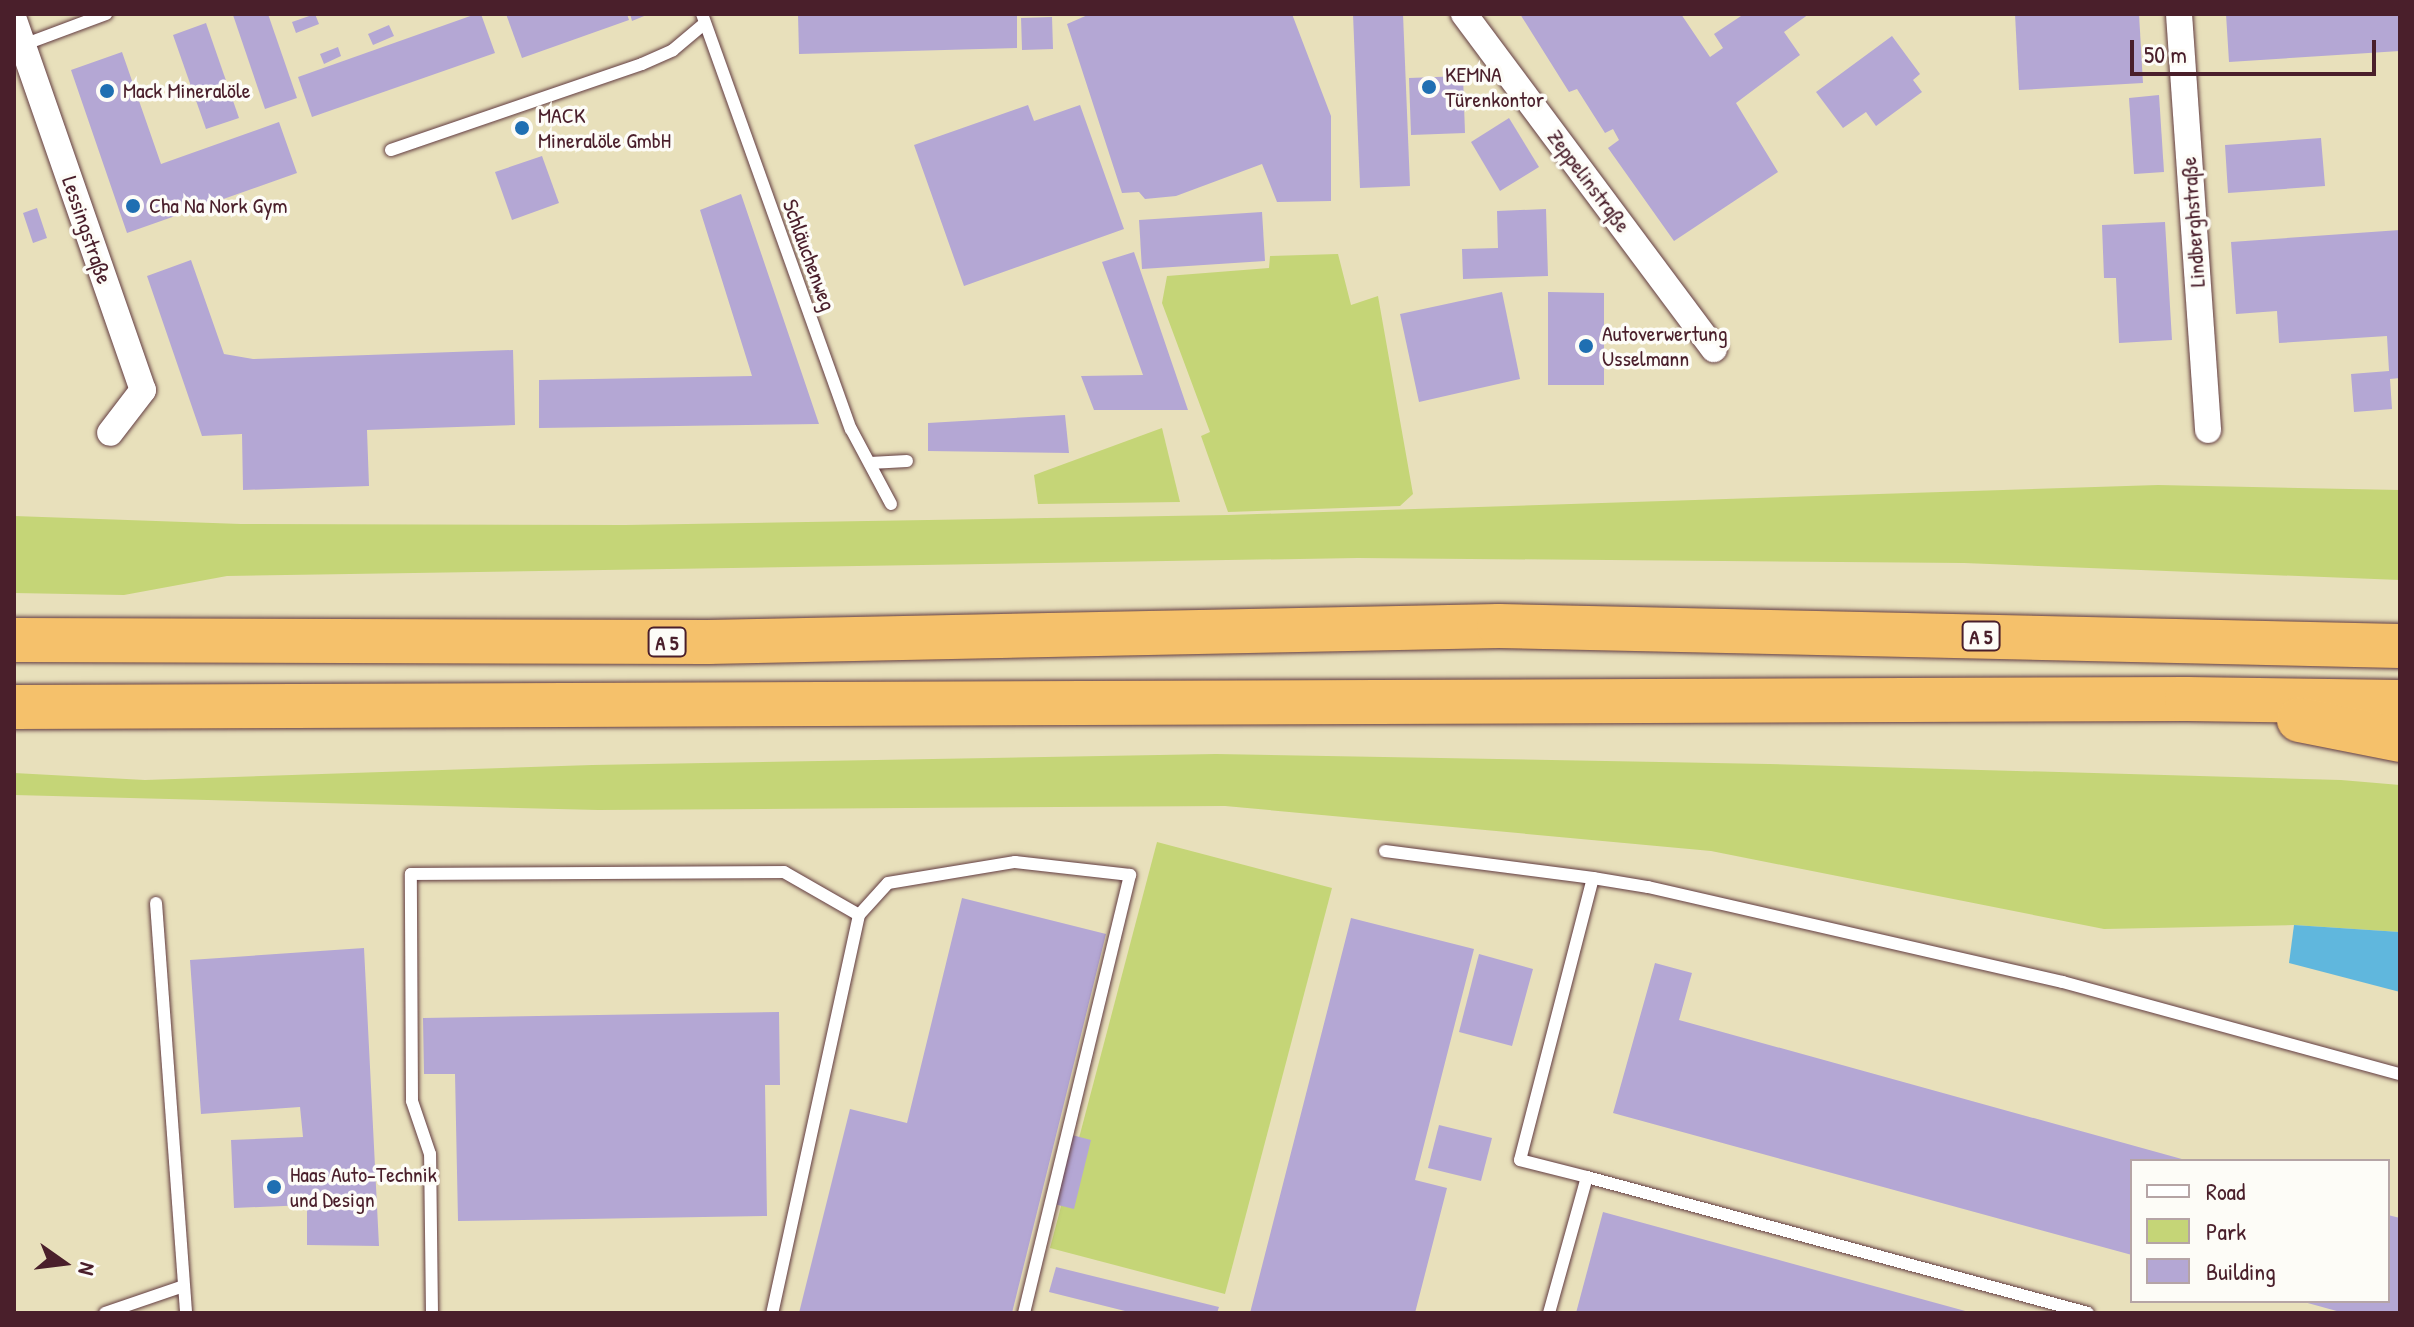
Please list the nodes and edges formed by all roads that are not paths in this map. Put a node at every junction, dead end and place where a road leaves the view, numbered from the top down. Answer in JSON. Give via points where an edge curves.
{"nodes":[{"id":1,"x":106,"y":14,"type":"edge"},
{"id":2,"x":1464,"y":14,"type":"edge"},
{"id":3,"x":2179,"y":14,"type":"edge"},
{"id":4,"x":703,"y":19,"type":"edge"},
{"id":5,"x":14,"y":20,"type":"edge"},
{"id":6,"x":23,"y":45,"type":"junction"},
{"id":7,"x":391,"y":150,"type":"dead end"},
{"id":8,"x":1714,"y":349,"type":"dead end"},
{"id":9,"x":2208,"y":430,"type":"dead end"},
{"id":10,"x":110,"y":433,"type":"dead end"},
{"id":11,"x":907,"y":461,"type":"dead end"},
{"id":12,"x":870,"y":463,"type":"junction"},
{"id":13,"x":891,"y":504,"type":"dead end"},
{"id":14,"x":14,"y":640,"type":"edge"},
{"id":15,"x":2400,"y":646,"type":"edge"},
{"id":16,"x":2187,"y":699,"type":"junction"},
{"id":17,"x":2400,"y":702,"type":"edge"},
{"id":18,"x":14,"y":707,"type":"edge"},
{"id":19,"x":2400,"y":740,"type":"edge"},
{"id":20,"x":1385,"y":851,"type":"dead end"},
{"id":21,"x":1593,"y":878,"type":"junction"},
{"id":22,"x":156,"y":903,"type":"dead end"},
{"id":23,"x":859,"y":915,"type":"junction"},
{"id":24,"x":2400,"y":1074,"type":"edge"},
{"id":25,"x":1587,"y":1177,"type":"junction"},
{"id":26,"x":184,"y":1286,"type":"junction"},
{"id":27,"x":105,"y":1313,"type":"edge"},
{"id":28,"x":186,"y":1313,"type":"edge"},
{"id":29,"x":432,"y":1313,"type":"edge"},
{"id":30,"x":772,"y":1313,"type":"edge"},
{"id":31,"x":1024,"y":1313,"type":"edge"},
{"id":32,"x":1549,"y":1313,"type":"edge"},
{"id":33,"x":2088,"y":1313,"type":"edge"}],
"edges":[{"from":1,"to":6,"type":"lane"},
{"from":2,"to":8,"type":"street","name":"Zeppelinstraße"},
{"from":3,"to":9,"type":"street","name":"Lindberghstraße"},
{"from":4,"to":7,"type":"lane","via":[[673,50],[642,64]]},
{"from":4,"to":12,"type":"lane","name":"Schläuchenweg","via":[[851,429]]},
{"from":5,"to":6,"type":"street","name":"Lessingstraße"},
{"from":6,"to":10,"type":"street","name":"Lessingstraße","via":[[143,390]]},
{"from":11,"to":12,"type":"lane"},
{"from":12,"to":13,"type":"lane","name":"Schläuchenweg"},
{"from":14,"to":15,"type":"highway","number":"A 5","via":[[708,642],[1499,626]]},
{"from":16,"to":17,"type":"highway"},
{"from":16,"to":18,"type":"highway"},
{"from":16,"to":19,"type":"highway"},
{"from":20,"to":21,"type":"lane"},
{"from":21,"to":24,"type":"lane","via":[[2063,982]]},
{"from":21,"to":25,"type":"lane","via":[[1520,1160]]},
{"from":22,"to":26,"type":"lane"},
{"from":23,"to":29,"type":"lane","via":[[784,872],[411,874],[412,1101],[430,1154]]},
{"from":23,"to":30,"type":"lane"},
{"from":23,"to":31,"type":"lane","via":[[888,883],[1015,862],[1130,875]]},
{"from":25,"to":32,"type":"lane"},
{"from":25,"to":33,"type":"lane"},
{"from":26,"to":27,"type":"lane"},
{"from":26,"to":28,"type":"lane"}]}
